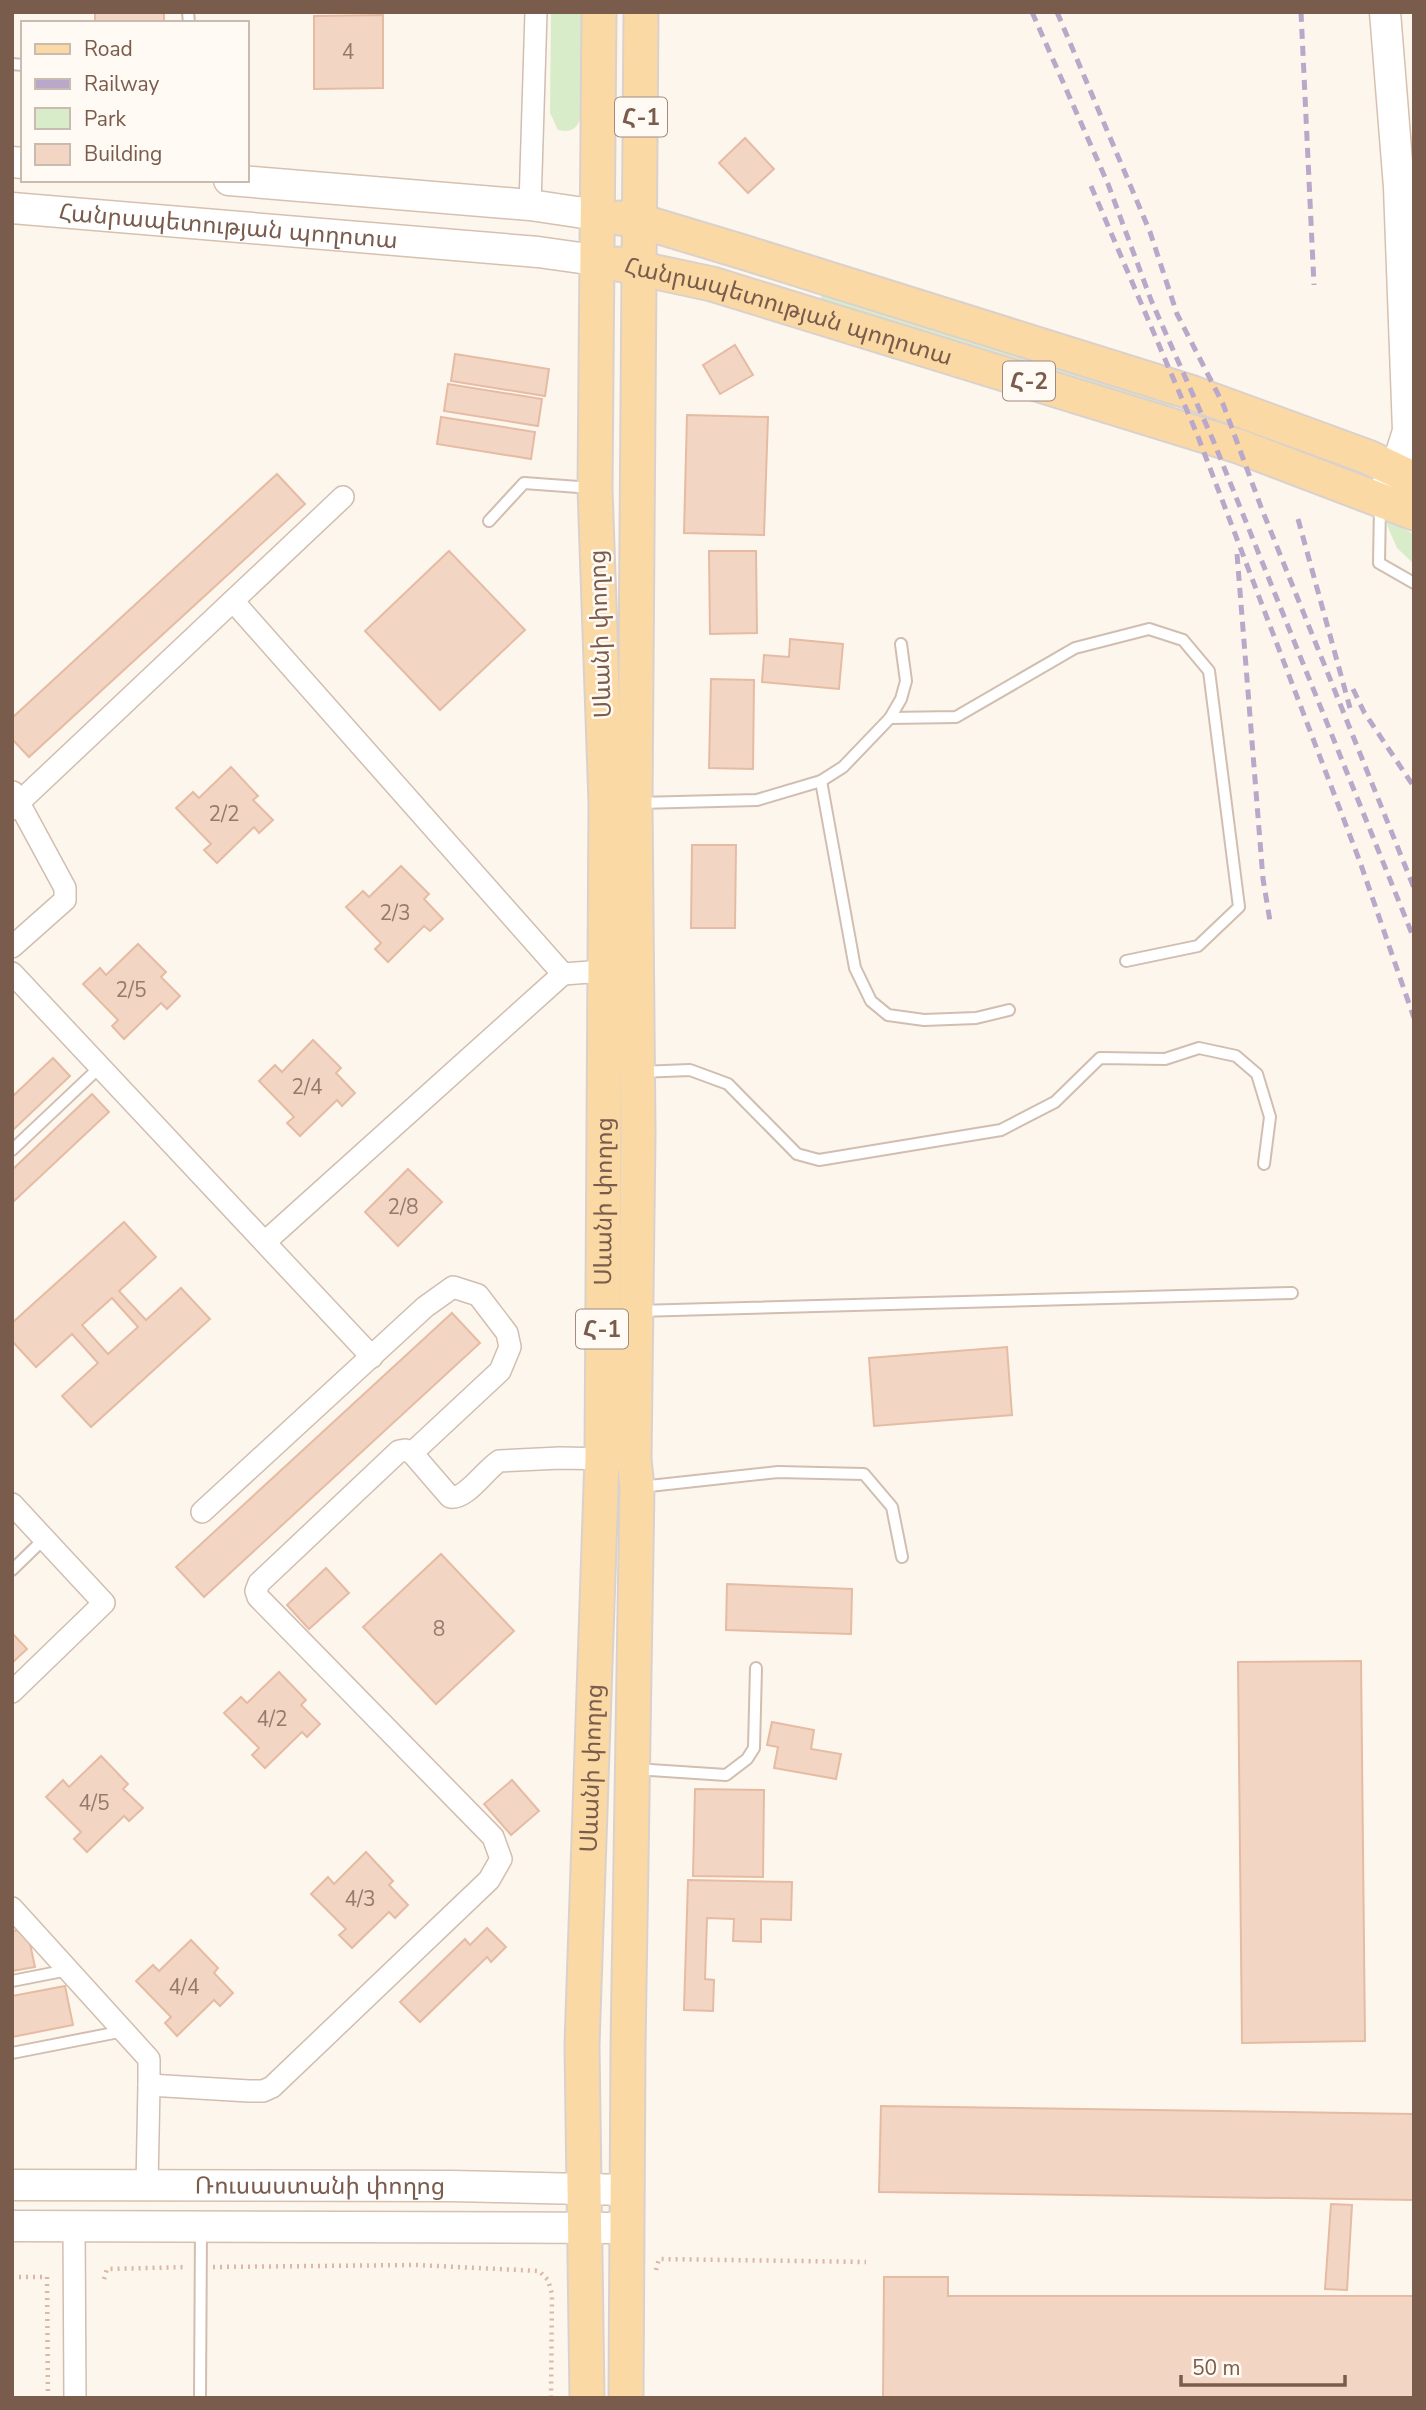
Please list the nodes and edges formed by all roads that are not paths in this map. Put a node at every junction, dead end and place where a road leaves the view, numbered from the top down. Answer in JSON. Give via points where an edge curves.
{"nodes":[{"id":1,"x":536,"y":12,"type":"edge"},
{"id":2,"x":599,"y":12,"type":"edge"},
{"id":3,"x":641,"y":12,"type":"edge"},
{"id":4,"x":1385,"y":12,"type":"edge"},
{"id":5,"x":248,"y":182,"type":"edge"},
{"id":6,"x":530,"y":205,"type":"junction"},
{"id":7,"x":12,"y":208,"type":"edge"},
{"id":8,"x":597,"y":215,"type":"junction"},
{"id":9,"x":640,"y":221,"type":"junction"},
{"id":10,"x":595,"y":260,"type":"junction"},
{"id":11,"x":638,"y":268,"type":"junction"},
{"id":12,"x":1393,"y":468,"type":"edge"},
{"id":13,"x":595,"y":489,"type":"junction"},
{"id":14,"x":343,"y":497,"type":"dead end"},
{"id":15,"x":1380,"y":499,"type":"junction"},
{"id":16,"x":1414,"y":513,"type":"edge"},
{"id":17,"x":489,"y":521,"type":"dead end"},
{"id":18,"x":1414,"y":583,"type":"edge"},
{"id":19,"x":233,"y":601,"type":"junction"},
{"id":20,"x":901,"y":644,"type":"dead end"},
{"id":21,"x":890,"y":718,"type":"junction"},
{"id":22,"x":821,"y":781,"type":"junction"},
{"id":23,"x":14,"y":801,"type":"edge"},
{"id":24,"x":620,"y":803,"type":"junction"},
{"id":25,"x":12,"y":947,"type":"edge"},
{"id":26,"x":1126,"y":961,"type":"dead end"},
{"id":27,"x":604,"y":971,"type":"junction"},
{"id":28,"x":12,"y":973,"type":"edge"},
{"id":29,"x":563,"y":974,"type":"junction"},
{"id":30,"x":1009,"y":1010,"type":"dead end"},
{"id":31,"x":101,"y":1066,"type":"junction"},
{"id":32,"x":637,"y":1072,"type":"junction"},
{"id":33,"x":12,"y":1150,"type":"edge"},
{"id":34,"x":1264,"y":1164,"type":"dead end"},
{"id":35,"x":265,"y":1242,"type":"junction"},
{"id":36,"x":1292,"y":1293,"type":"dead end"},
{"id":37,"x":635,"y":1311,"type":"junction"},
{"id":38,"x":372,"y":1357,"type":"junction"},
{"id":39,"x":412,"y":1453,"type":"junction"},
{"id":40,"x":624,"y":1468,"type":"junction"},
{"id":41,"x":12,"y":1504,"type":"edge"},
{"id":42,"x":202,"y":1512,"type":"dead end"},
{"id":43,"x":45,"y":1538,"type":"junction"},
{"id":44,"x":902,"y":1557,"type":"dead end"},
{"id":45,"x":12,"y":1570,"type":"edge"},
{"id":46,"x":755,"y":1668,"type":"dead end"},
{"id":47,"x":12,"y":1692,"type":"edge"},
{"id":48,"x":632,"y":1769,"type":"junction"},
{"id":49,"x":12,"y":1908,"type":"edge"},
{"id":50,"x":68,"y":1970,"type":"junction"},
{"id":51,"x":12,"y":1981,"type":"edge"},
{"id":52,"x":124,"y":2031,"type":"junction"},
{"id":53,"x":12,"y":2053,"type":"edge"},
{"id":54,"x":149,"y":2085,"type":"junction"},
{"id":55,"x":12,"y":2185,"type":"edge"},
{"id":56,"x":147,"y":2186,"type":"junction"},
{"id":57,"x":584,"y":2189,"type":"junction"},
{"id":58,"x":627,"y":2190,"type":"junction"},
{"id":59,"x":12,"y":2226,"type":"edge"},
{"id":60,"x":74,"y":2226,"type":"junction"},
{"id":61,"x":201,"y":2226,"type":"junction"},
{"id":62,"x":583,"y":2228,"type":"junction"},
{"id":63,"x":626,"y":2228,"type":"junction"},
{"id":64,"x":75,"y":2398,"type":"edge"},
{"id":65,"x":200,"y":2398,"type":"edge"},
{"id":66,"x":587,"y":2398,"type":"edge"},
{"id":67,"x":626,"y":2398,"type":"edge"}],
"edges":[{"from":1,"to":6,"type":"street"},
{"from":2,"to":8,"type":"main road","number":"Հ-1"},
{"from":3,"to":9,"type":"main road","number":"Հ-1"},
{"from":4,"to":12,"type":"main road","via":[[1399,187],[1408,431]]},
{"from":5,"to":6,"type":"main road","name":"Հանրապետության պողոտա"},
{"from":6,"to":8,"type":"main road","name":"Հանրապետության պողոտա"},
{"from":7,"to":10,"type":"main road","name":"Հանրապետության պողոտա"},
{"from":8,"to":9,"type":"main road","name":"Հանրապետության պողոտա","number":"Հ-2"},
{"from":8,"to":10,"type":"main road","name":"Սևանի փողոց","number":"Հ-1"},
{"from":9,"to":11,"type":"main road","name":"Սևանի փողոց","number":"Հ-1"},
{"from":9,"to":12,"type":"main road","name":"Հանրապետության պողոտա","number":"Հ-2","via":[[1193,393]]},
{"from":10,"to":11,"type":"main road","name":"Հանրապետության պողոտա","number":"Հ-2"},
{"from":10,"to":13,"type":"main road","name":"Սևանի փողոց","number":"Հ-1"},
{"from":11,"to":15,"type":"main road","name":"Հանրապետության պողոտա","number":"Հ-2","via":[[724,288],[1238,446]]},
{"from":11,"to":24,"type":"main road","name":"Սևանի փողոց","number":"Հ-1"},
{"from":12,"to":15,"type":"main road"},
{"from":13,"to":17,"type":"lane","via":[[524,483]]},
{"from":13,"to":24,"type":"main road","name":"Սևանի փողոց","number":"Հ-1"},
{"from":14,"to":19,"type":"street"},
{"from":15,"to":16,"type":"main road","name":"Հանրապետության պողոտա","number":"Հ-2"},
{"from":15,"to":18,"type":"lane","via":[[1379,563]]},
{"from":19,"to":23,"type":"street"},
{"from":19,"to":29,"type":"street"},
{"from":20,"to":21,"type":"lane","via":[[906,681]]},
{"from":21,"to":22,"type":"lane","via":[[843,766]]},
{"from":21,"to":26,"type":"lane","via":[[956,717],[1075,648],[1149,629],[1183,640],[1209,671],[1239,907],[1198,946]]},
{"from":22,"to":24,"type":"lane","via":[[757,800]]},
{"from":22,"to":30,"type":"lane","via":[[855,968],[870,1001],[888,1014],[924,1020],[976,1018]]},
{"from":23,"to":25,"type":"street","via":[[65,888],[65,900]]},
{"from":24,"to":27,"type":"main road","name":"Սևանի փողոց","number":"Հ-1"},
{"from":24,"to":32,"type":"main road","name":"Սևանի փողոց","number":"Հ-1"},
{"from":27,"to":29,"type":"street"},
{"from":27,"to":40,"type":"main road","name":"Սևանի փողոց","number":"Հ-1"},
{"from":28,"to":31,"type":"street"},
{"from":29,"to":35,"type":"street"},
{"from":31,"to":33,"type":"lane"},
{"from":31,"to":35,"type":"street"},
{"from":32,"to":34,"type":"lane","via":[[690,1070],[728,1084],[797,1154],[819,1160],[1001,1130],[1055,1102],[1100,1058],[1165,1059],[1199,1048],[1236,1056],[1257,1074],[1270,1117]]},
{"from":32,"to":37,"type":"main road","name":"Սևանի փողոց","number":"Հ-1"},
{"from":35,"to":38,"type":"street"},
{"from":36,"to":37,"type":"lane"},
{"from":37,"to":40,"type":"main road","name":"Սևանի փողոց","number":"Հ-1"},
{"from":38,"to":39,"type":"street","via":[[453,1286],[478,1295],[507,1333],[510,1347],[500,1371]]},
{"from":38,"to":42,"type":"street"},
{"from":39,"to":40,"type":"street","via":[[450,1497],[456,1498],[499,1461]]},
{"from":39,"to":54,"type":"street","via":[[399,1451],[256,1591],[493,1837],[501,1859],[489,1880],[272,2087],[249,2091]]},
{"from":40,"to":44,"type":"lane","via":[[864,1474],[892,1507]]},
{"from":40,"to":48,"type":"main road","name":"Սևանի փողոց","number":"Հ-1"},
{"from":40,"to":57,"type":"main road","name":"Սևանի փողոց","number":"Հ-1","via":[[584,1949]]},
{"from":41,"to":43,"type":"street"},
{"from":43,"to":45,"type":"lane"},
{"from":43,"to":47,"type":"street","via":[[104,1602]]},
{"from":46,"to":48,"type":"lane","via":[[754,1748],[747,1759],[726,1775]]},
{"from":48,"to":58,"type":"main road","name":"Սևանի փողոց","number":"Հ-1"},
{"from":49,"to":50,"type":"street"},
{"from":50,"to":51,"type":"lane"},
{"from":50,"to":52,"type":"street"},
{"from":52,"to":53,"type":"lane"},
{"from":52,"to":54,"type":"street","via":[[149,2059]]},
{"from":54,"to":56,"type":"street"},
{"from":55,"to":56,"type":"main road","name":"Ռուսաստանի փողոց"},
{"from":56,"to":57,"type":"main road","name":"Ռուսաստանի փողոց"},
{"from":57,"to":58,"type":"main road","name":"Ռուսաստանի փողոց"},
{"from":57,"to":62,"type":"main road","name":"Սևանի փողոց","number":"Հ-1"},
{"from":58,"to":63,"type":"main road","name":"Սևանի փողոց","number":"Հ-1"},
{"from":59,"to":60,"type":"main road","name":"Ռուսաստանի փողոց"},
{"from":60,"to":61,"type":"main road","name":"Ռուսաստանի փողոց"},
{"from":60,"to":64,"type":"street"},
{"from":61,"to":62,"type":"main road","name":"Ռուսաստանի փողոց"},
{"from":61,"to":65,"type":"lane"},
{"from":62,"to":63,"type":"main road","name":"Ռուսաստանի փողոց"},
{"from":62,"to":66,"type":"main road","name":"Սևանի փողոց","number":"Հ-1"},
{"from":63,"to":67,"type":"main road","name":"Սևանի փողոց","number":"Հ-1"}]}
